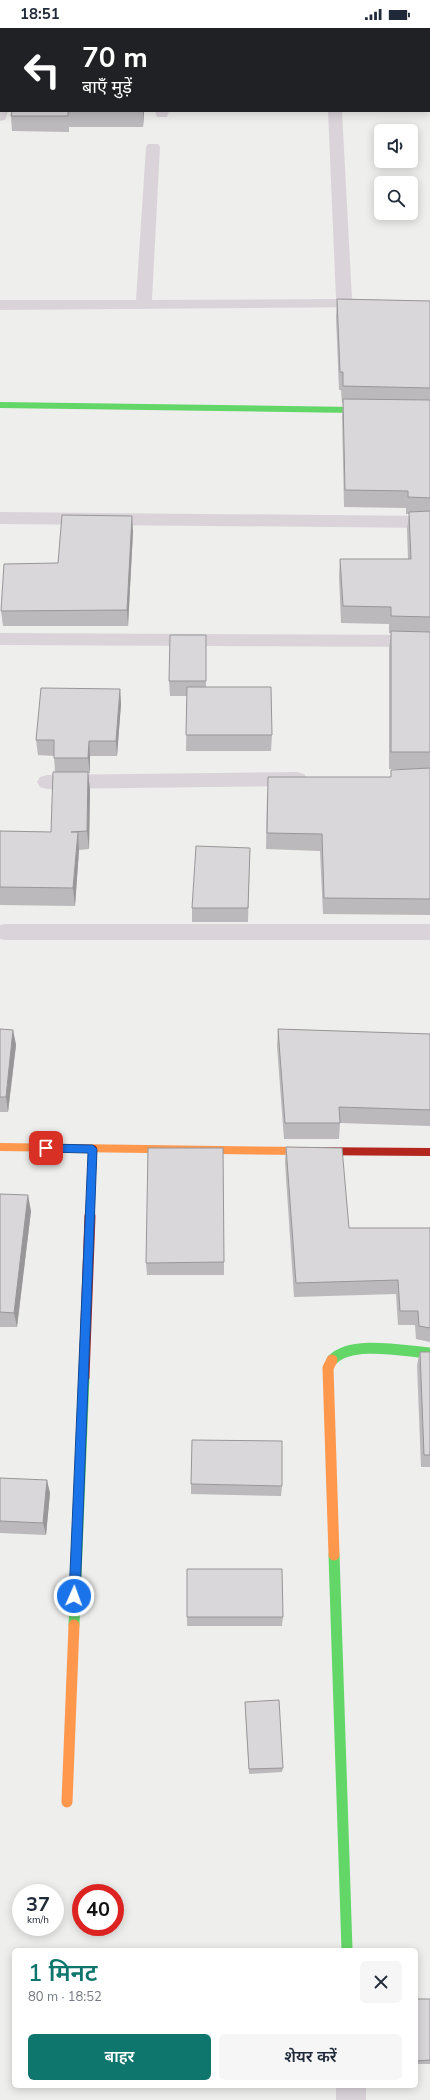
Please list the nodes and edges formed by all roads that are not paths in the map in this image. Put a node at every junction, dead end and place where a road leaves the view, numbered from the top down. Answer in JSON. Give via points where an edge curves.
{"nodes":[{"id":1,"x":335,"y":112,"type":"edge"},
{"id":2,"x":154,"y":147,"type":"dead end"},
{"id":3,"x":344,"y":304,"type":"junction"},
{"id":4,"x":375,"y":304,"type":"edge"},
{"id":5,"x":0,"y":305,"type":"edge"},
{"id":6,"x":144,"y":305,"type":"junction"},
{"id":7,"x":0,"y":405,"type":"edge"},
{"id":8,"x":430,"y":411,"type":"edge"},
{"id":9,"x":0,"y":518,"type":"edge"},
{"id":10,"x":430,"y":522,"type":"edge"},
{"id":11,"x":0,"y":639,"type":"edge"},
{"id":12,"x":430,"y":641,"type":"edge"},
{"id":13,"x":318,"y":779,"type":"edge"},
{"id":14,"x":47,"y":782,"type":"dead end"},
{"id":15,"x":5,"y":932,"type":"dead end"},
{"id":16,"x":430,"y":932,"type":"edge"},
{"id":17,"x":0,"y":1147,"type":"edge"},
{"id":18,"x":93,"y":1149,"type":"junction"},
{"id":19,"x":430,"y":1152,"type":"edge"},
{"id":20,"x":430,"y":1353,"type":"edge"},
{"id":21,"x":67,"y":1802,"type":"dead end"},
{"id":22,"x":347,"y":1948,"type":"edge"},
{"id":23,"x":351,"y":2088,"type":"edge"},
{"id":24,"x":351,"y":2100,"type":"edge"}],
"edges":[{"from":1,"to":3,"type":"street"},
{"from":2,"to":6,"type":"street"},
{"from":3,"to":4,"type":"street"},
{"from":3,"to":6,"type":"street"},
{"from":5,"to":6,"type":"street"},
{"from":7,"to":8,"type":"street"},
{"from":9,"to":10,"type":"street"},
{"from":11,"to":12,"type":"street"},
{"from":13,"to":14,"type":"street"},
{"from":15,"to":16,"type":"street"},
{"from":17,"to":18,"type":"street"},
{"from":18,"to":19,"type":"street"},
{"from":18,"to":21,"type":"street"},
{"from":20,"to":22,"type":"street","via":[[351,1350],[333,1357],[328,1368]]},
{"from":23,"to":24,"type":"street"}]}
